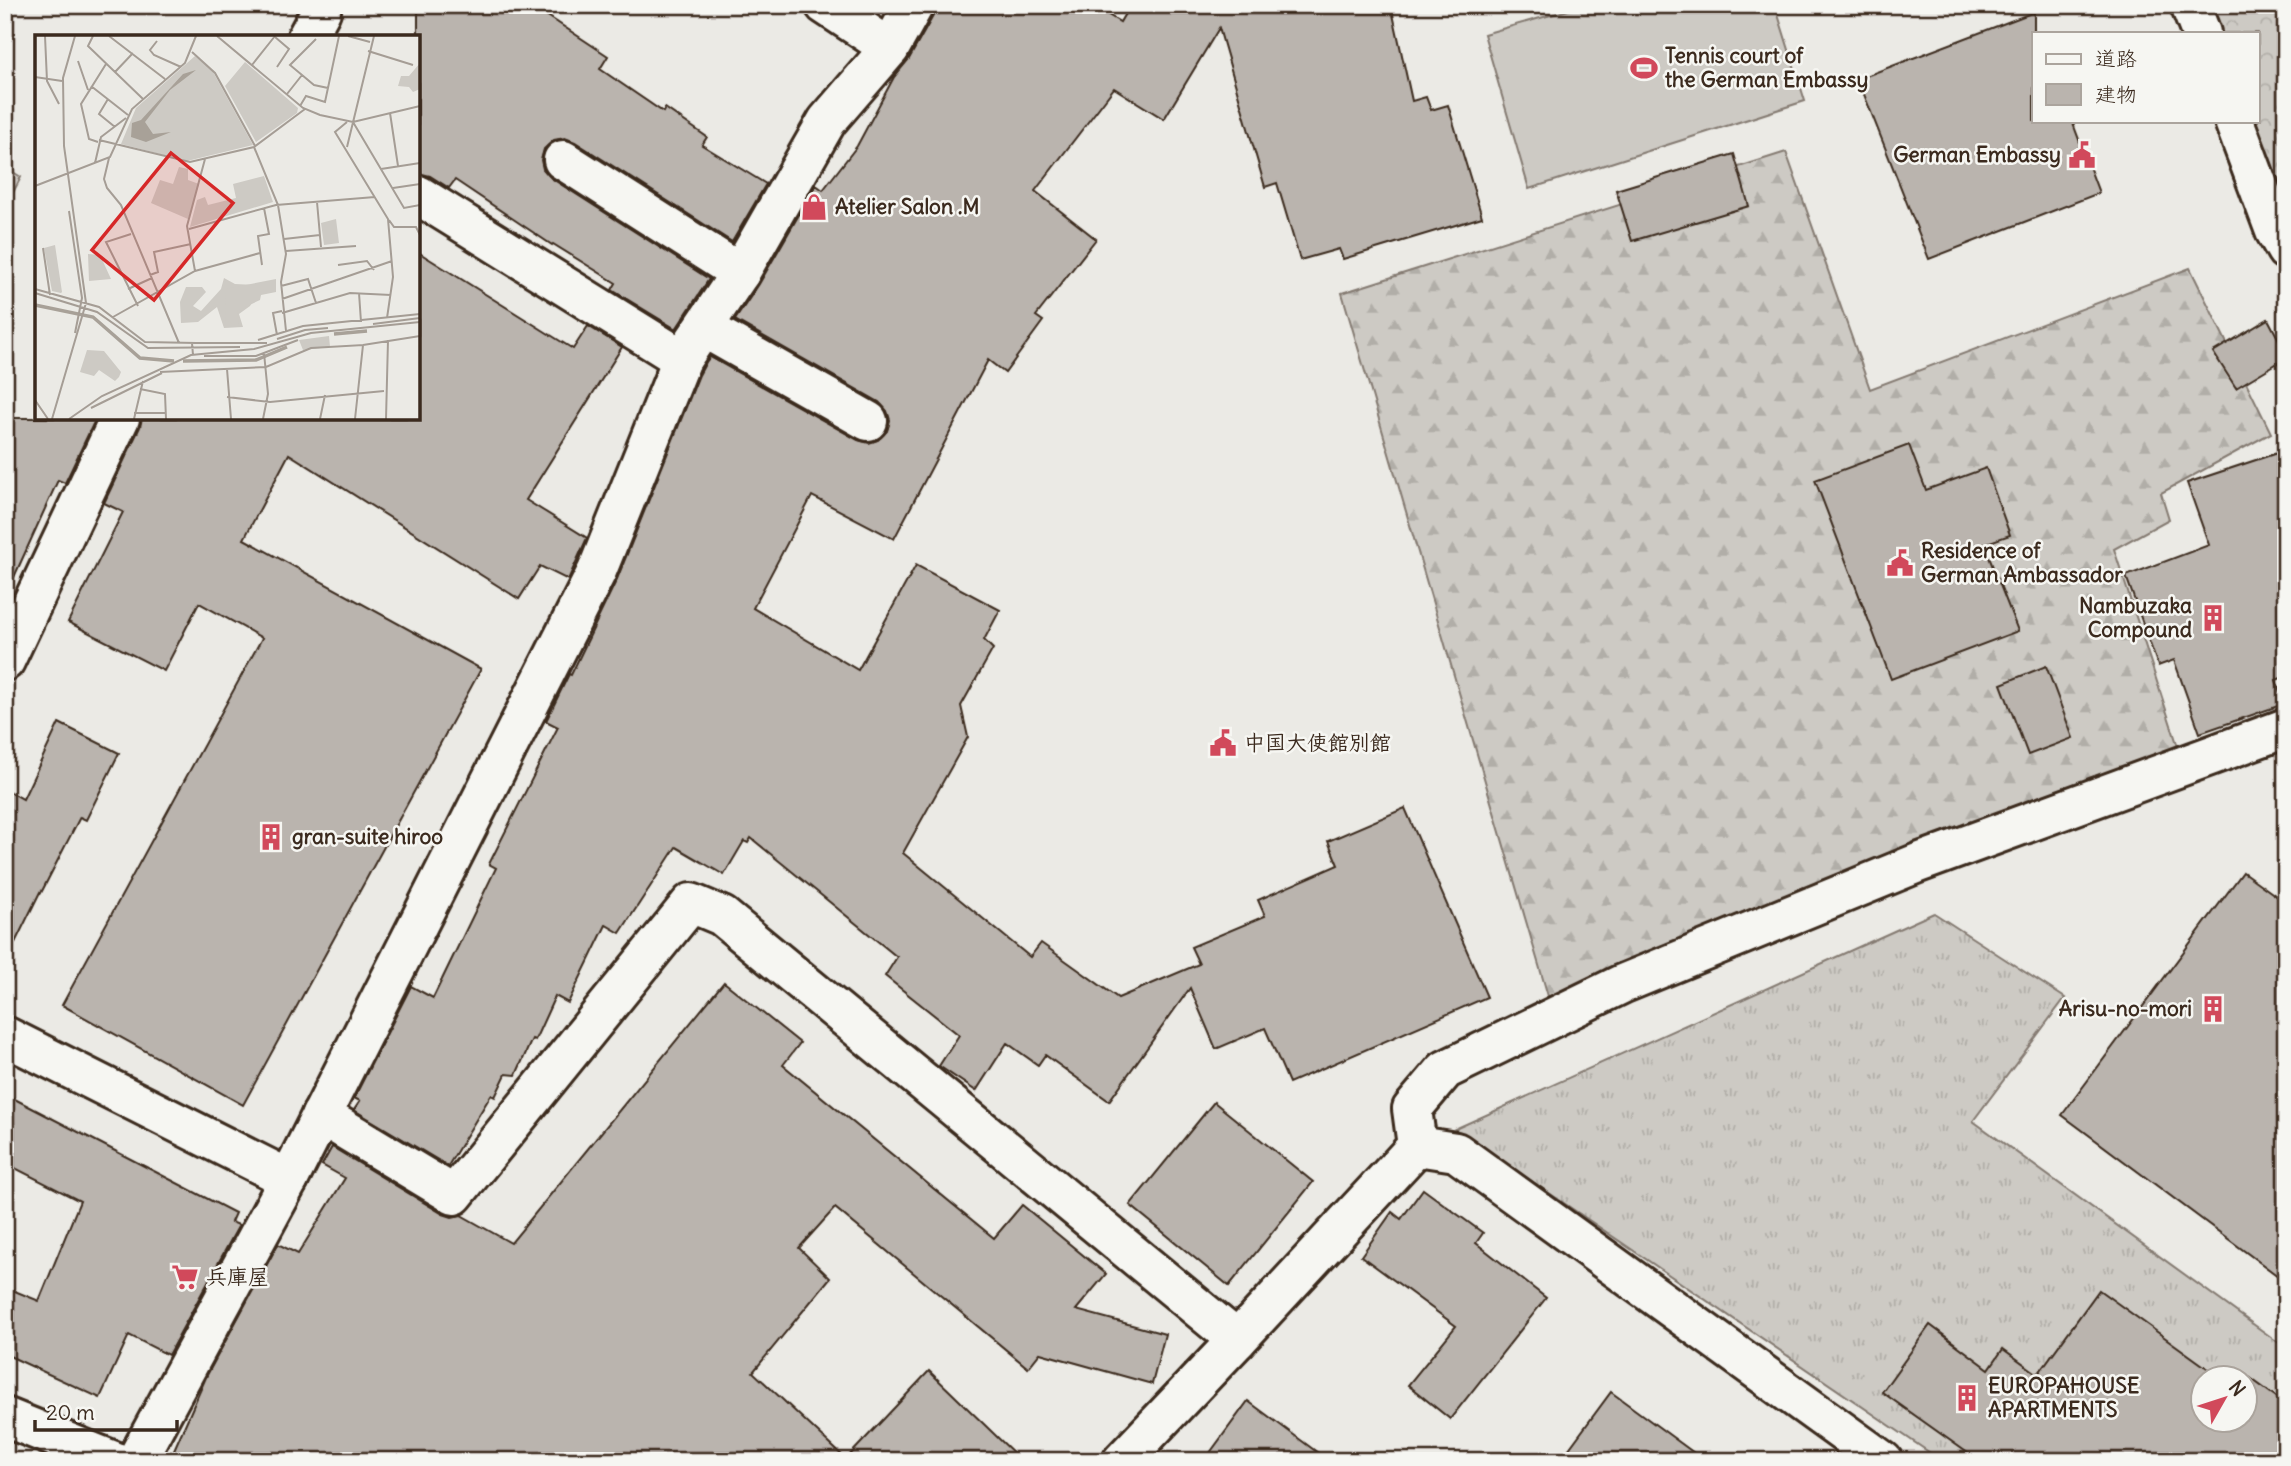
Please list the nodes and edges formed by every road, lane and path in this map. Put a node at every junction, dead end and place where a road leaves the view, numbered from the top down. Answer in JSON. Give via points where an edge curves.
{"nodes":[{"id":1,"x":825,"y":5,"type":"edge"},
{"id":2,"x":914,"y":5,"type":"edge"},
{"id":3,"x":2190,"y":5,"type":"edge"},
{"id":4,"x":2201,"y":32,"type":"edge"},
{"id":5,"x":890,"y":48,"type":"junction"},
{"id":6,"x":2234,"y":122,"type":"edge"},
{"id":7,"x":563,"y":160,"type":"dead end"},
{"id":8,"x":420,"y":196,"type":"edge"},
{"id":9,"x":2286,"y":250,"type":"edge"},
{"id":10,"x":740,"y":273,"type":"junction"},
{"id":11,"x":704,"y":328,"type":"junction"},
{"id":12,"x":682,"y":359,"type":"junction"},
{"id":13,"x":119,"y":420,"type":"edge"},
{"id":14,"x":868,"y":421,"type":"dead end"},
{"id":15,"x":5,"y":661,"type":"edge"},
{"id":16,"x":2286,"y":728,"type":"edge"},
{"id":17,"x":5,"y":1036,"type":"edge"},
{"id":18,"x":321,"y":1115,"type":"junction"},
{"id":19,"x":1418,"y":1146,"type":"junction"},
{"id":20,"x":289,"y":1179,"type":"junction"},
{"id":21,"x":1237,"y":1340,"type":"junction"},
{"id":22,"x":5,"y":1417,"type":"edge"},
{"id":23,"x":114,"y":1461,"type":"edge"},
{"id":24,"x":136,"y":1461,"type":"edge"},
{"id":25,"x":1122,"y":1461,"type":"edge"},
{"id":26,"x":1884,"y":1461,"type":"edge"}],
"edges":[{"from":1,"to":5,"type":"street"},
{"from":2,"to":5,"type":"street"},
{"from":3,"to":4,"type":"street"},
{"from":5,"to":10,"type":"street","via":[[827,121]]},
{"from":6,"to":9,"type":"street"},
{"from":7,"to":10,"type":"street"},
{"from":8,"to":12,"type":"street"},
{"from":10,"to":11,"type":"street"},
{"from":11,"to":12,"type":"street"},
{"from":11,"to":14,"type":"street"},
{"from":12,"to":18,"type":"street","via":[[597,571]]},
{"from":13,"to":15,"type":"street"},
{"from":16,"to":19,"type":"street","via":[[1918,863],[1622,985],[1445,1070],[1412,1109]]},
{"from":17,"to":20,"type":"street"},
{"from":18,"to":20,"type":"street"},
{"from":18,"to":21,"type":"street","via":[[454,1195],[691,903],[722,916]]},
{"from":19,"to":21,"type":"street"},
{"from":19,"to":26,"type":"street","via":[[1456,1152]]},
{"from":20,"to":24,"type":"street"},
{"from":21,"to":25,"type":"street"},
{"from":22,"to":23,"type":"street"}]}
